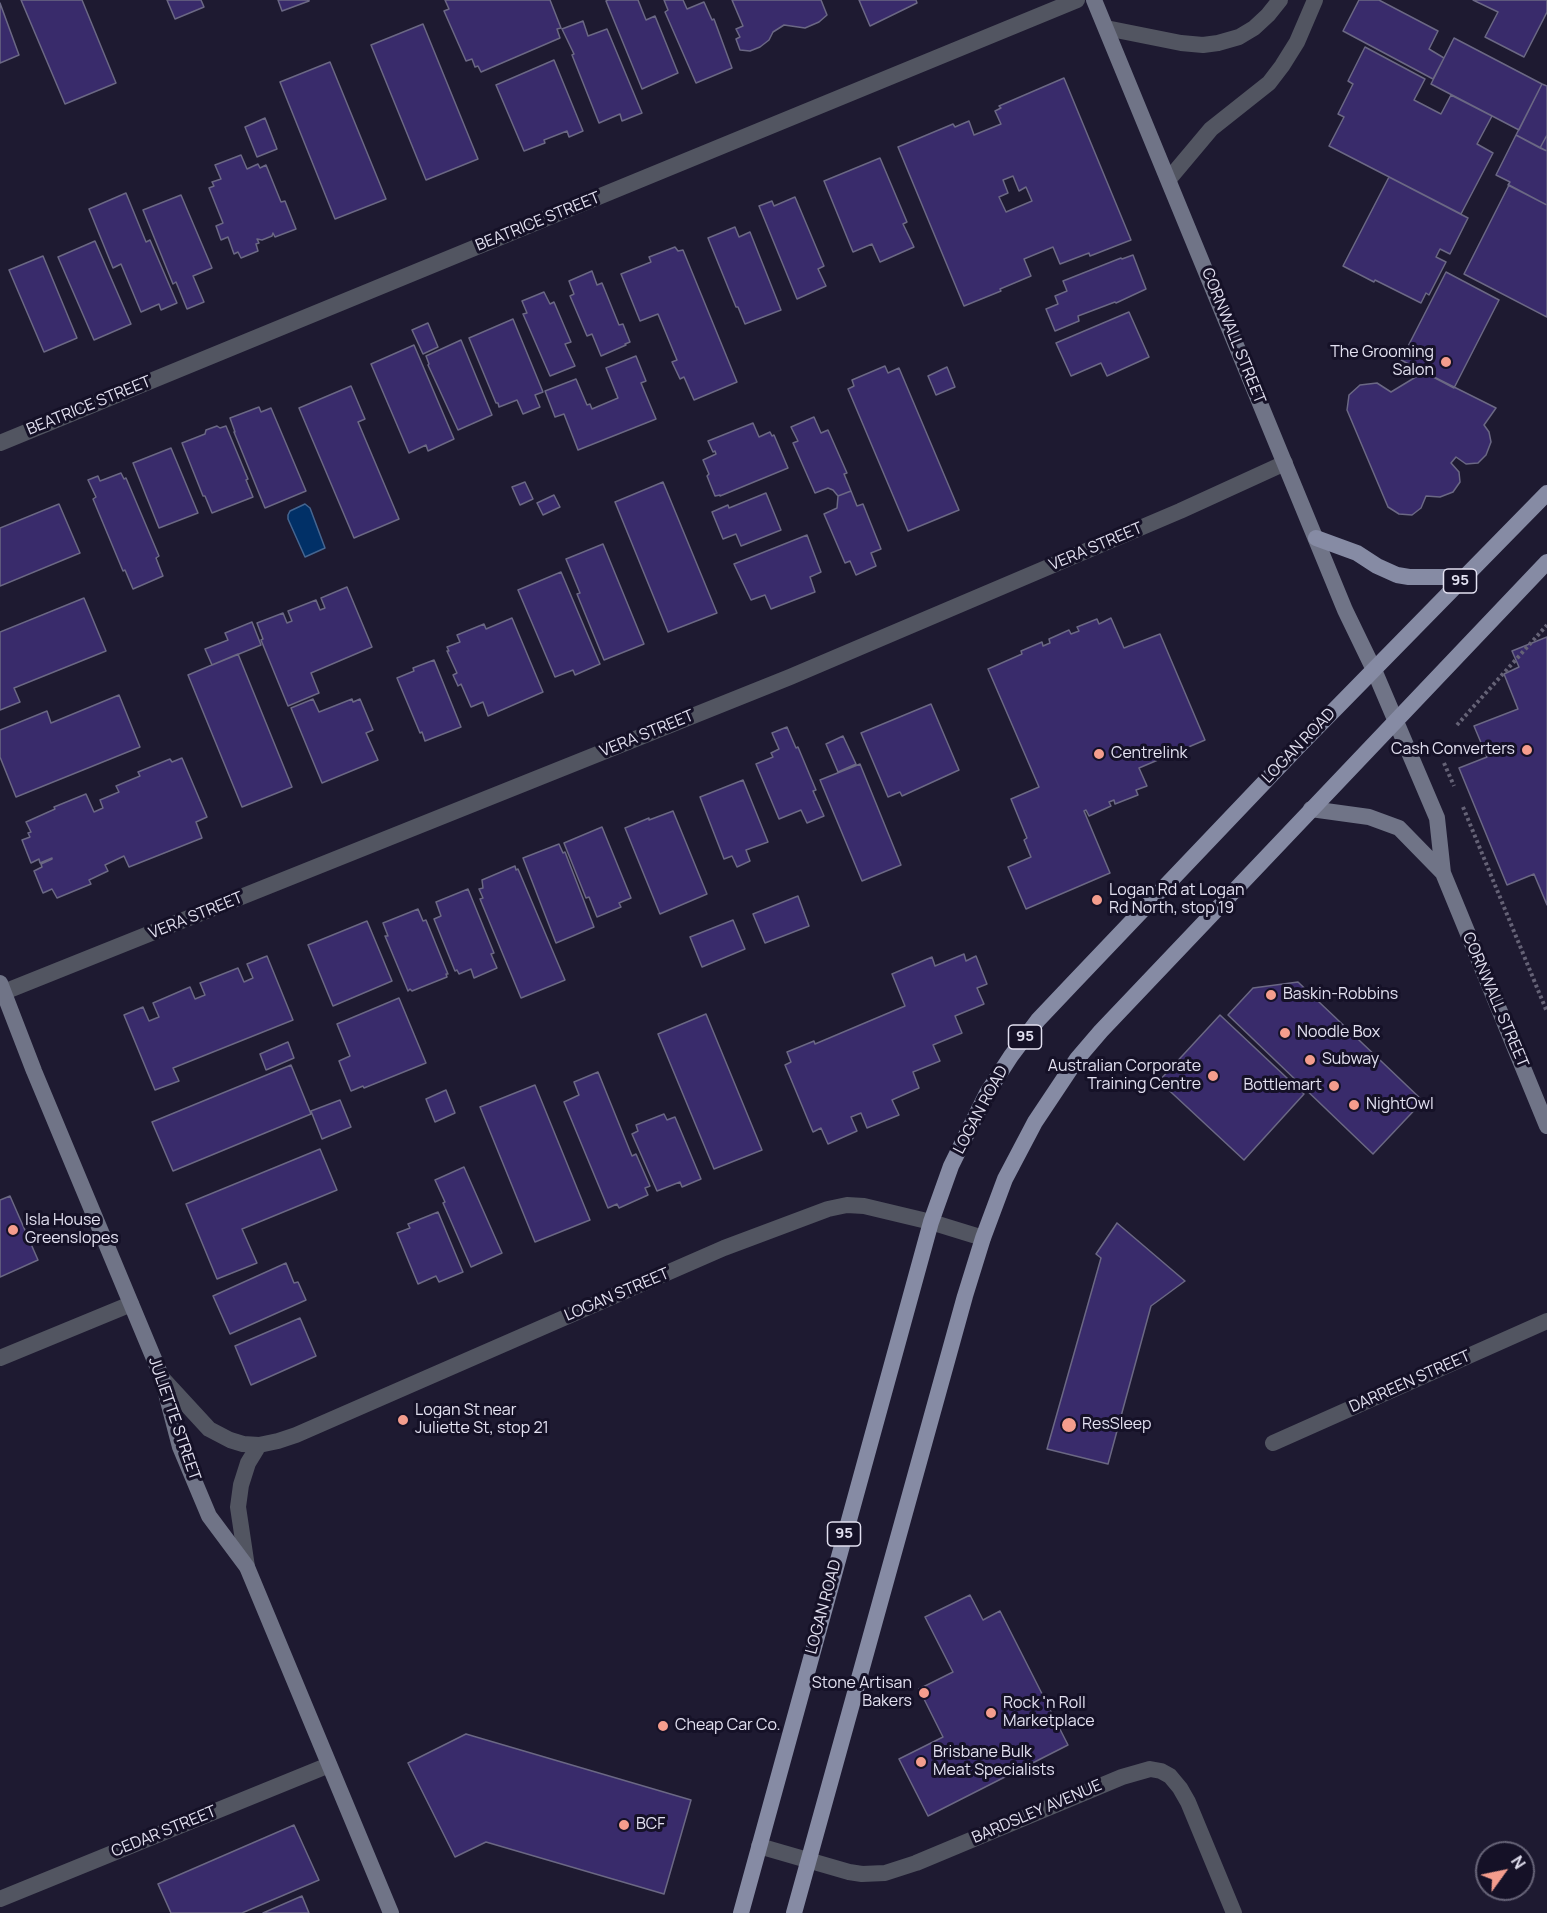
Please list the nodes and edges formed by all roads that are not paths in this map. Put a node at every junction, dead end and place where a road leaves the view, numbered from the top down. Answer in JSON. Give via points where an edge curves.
{"nodes":[{"id":1,"x":1077,"y":0,"type":"edge"},
{"id":2,"x":1094,"y":0,"type":"edge"},
{"id":3,"x":1280,"y":0,"type":"edge"},
{"id":4,"x":1316,"y":0,"type":"edge"},
{"id":5,"x":1106,"y":28,"type":"junction"},
{"id":6,"x":1168,"y":179,"type":"junction"},
{"id":7,"x":0,"y":443,"type":"edge"},
{"id":8,"x":1285,"y":462,"type":"junction"},
{"id":9,"x":1547,"y":493,"type":"edge"},
{"id":10,"x":1316,"y":538,"type":"junction"},
{"id":11,"x":1547,"y":562,"type":"edge"},
{"id":12,"x":1464,"y":578,"type":"junction"},
{"id":13,"x":1374,"y":670,"type":"junction"},
{"id":14,"x":1396,"y":721,"type":"junction"},
{"id":15,"x":1311,"y":809,"type":"junction"},
{"id":16,"x":1443,"y":873,"type":"junction"},
{"id":17,"x":2,"y":987,"type":"edge"},
{"id":18,"x":1547,"y":1126,"type":"edge"},
{"id":19,"x":931,"y":1222,"type":"junction"},
{"id":20,"x":983,"y":1238,"type":"junction"},
{"id":21,"x":131,"y":1304,"type":"junction"},
{"id":22,"x":1547,"y":1321,"type":"edge"},
{"id":23,"x":0,"y":1358,"type":"edge"},
{"id":24,"x":162,"y":1378,"type":"junction"},
{"id":25,"x":1273,"y":1443,"type":"dead end"},
{"id":26,"x":259,"y":1445,"type":"junction"},
{"id":27,"x":247,"y":1567,"type":"junction"},
{"id":28,"x":329,"y":1765,"type":"junction"},
{"id":29,"x":759,"y":1846,"type":"junction"},
{"id":30,"x":808,"y":1860,"type":"junction"},
{"id":31,"x":0,"y":1899,"type":"edge"},
{"id":32,"x":391,"y":1913,"type":"edge"},
{"id":33,"x":741,"y":1913,"type":"edge"},
{"id":34,"x":794,"y":1913,"type":"edge"},
{"id":35,"x":1234,"y":1913,"type":"edge"}],
"edges":[{"from":1,"to":7,"type":"street","name":"BEATRICE STREET"},
{"from":2,"to":5,"type":"main road","name":"CORNWALL STREET"},
{"from":3,"to":5,"type":"street","via":[[1254,28],[1218,43],[1181,43]]},
{"from":4,"to":6,"type":"street","via":[[1297,42],[1269,83],[1211,129]]},
{"from":5,"to":6,"type":"main road","name":"CORNWALL STREET"},
{"from":6,"to":8,"type":"main road","name":"CORNWALL STREET"},
{"from":8,"to":10,"type":"main road","name":"CORNWALL STREET"},
{"from":8,"to":17,"type":"street","name":"VERA STREET","via":[[1180,511],[790,677]]},
{"from":9,"to":12,"type":"main road","name":"LOGAN ROAD","number":"95"},
{"from":10,"to":12,"type":"main road","via":[[1357,553],[1397,575]]},
{"from":10,"to":13,"type":"main road","name":"CORNWALL STREET"},
{"from":11,"to":14,"type":"main road"},
{"from":12,"to":13,"type":"main road","name":"LOGAN ROAD","number":"95"},
{"from":13,"to":14,"type":"main road","name":"CORNWALL STREET"},
{"from":13,"to":19,"type":"main road","name":"LOGAN ROAD","number":"95","via":[[1038,1020],[987,1093],[951,1166]]},
{"from":14,"to":15,"type":"main road"},
{"from":14,"to":16,"type":"main road","name":"CORNWALL STREET","via":[[1437,818]]},
{"from":15,"to":16,"type":"main road","via":[[1369,817],[1399,828]]},
{"from":15,"to":20,"type":"main road","via":[[1077,1059],[1019,1152]]},
{"from":16,"to":18,"type":"main road","name":"CORNWALL STREET"},
{"from":17,"to":21,"type":"main road","name":"JULIETTE STREET"},
{"from":19,"to":20,"type":"street","name":"LOGAN STREET"},
{"from":19,"to":26,"type":"street","name":"LOGAN STREET","via":[[847,1205],[807,1215],[296,1435]]},
{"from":19,"to":29,"type":"main road","name":"LOGAN ROAD","number":"95"},
{"from":20,"to":30,"type":"main road"},
{"from":21,"to":23,"type":"street"},
{"from":21,"to":24,"type":"main road","name":"JULIETTE STREET"},
{"from":22,"to":25,"type":"street","name":"DARREEN STREET"},
{"from":24,"to":26,"type":"street","name":"LOGAN STREET","via":[[209,1429],[230,1440]]},
{"from":24,"to":27,"type":"main road","name":"JULIETTE STREET","via":[[180,1447],[209,1516]]},
{"from":26,"to":27,"type":"street","via":[[248,1463],[238,1507]]},
{"from":27,"to":28,"type":"main road","name":"JULIETTE STREET"},
{"from":28,"to":31,"type":"street","name":"CEDAR STREET"},
{"from":28,"to":32,"type":"main road","name":"JULIETTE STREET"},
{"from":29,"to":30,"type":"street","name":"BARDSLEY AVENUE"},
{"from":29,"to":33,"type":"main road","name":"LOGAN ROAD","number":"95"},
{"from":30,"to":34,"type":"main road"},
{"from":30,"to":35,"type":"street","name":"BARDSLEY AVENUE","via":[[862,1874],[885,1873],[1150,1768],[1170,1776],[1180,1788]]}]}
